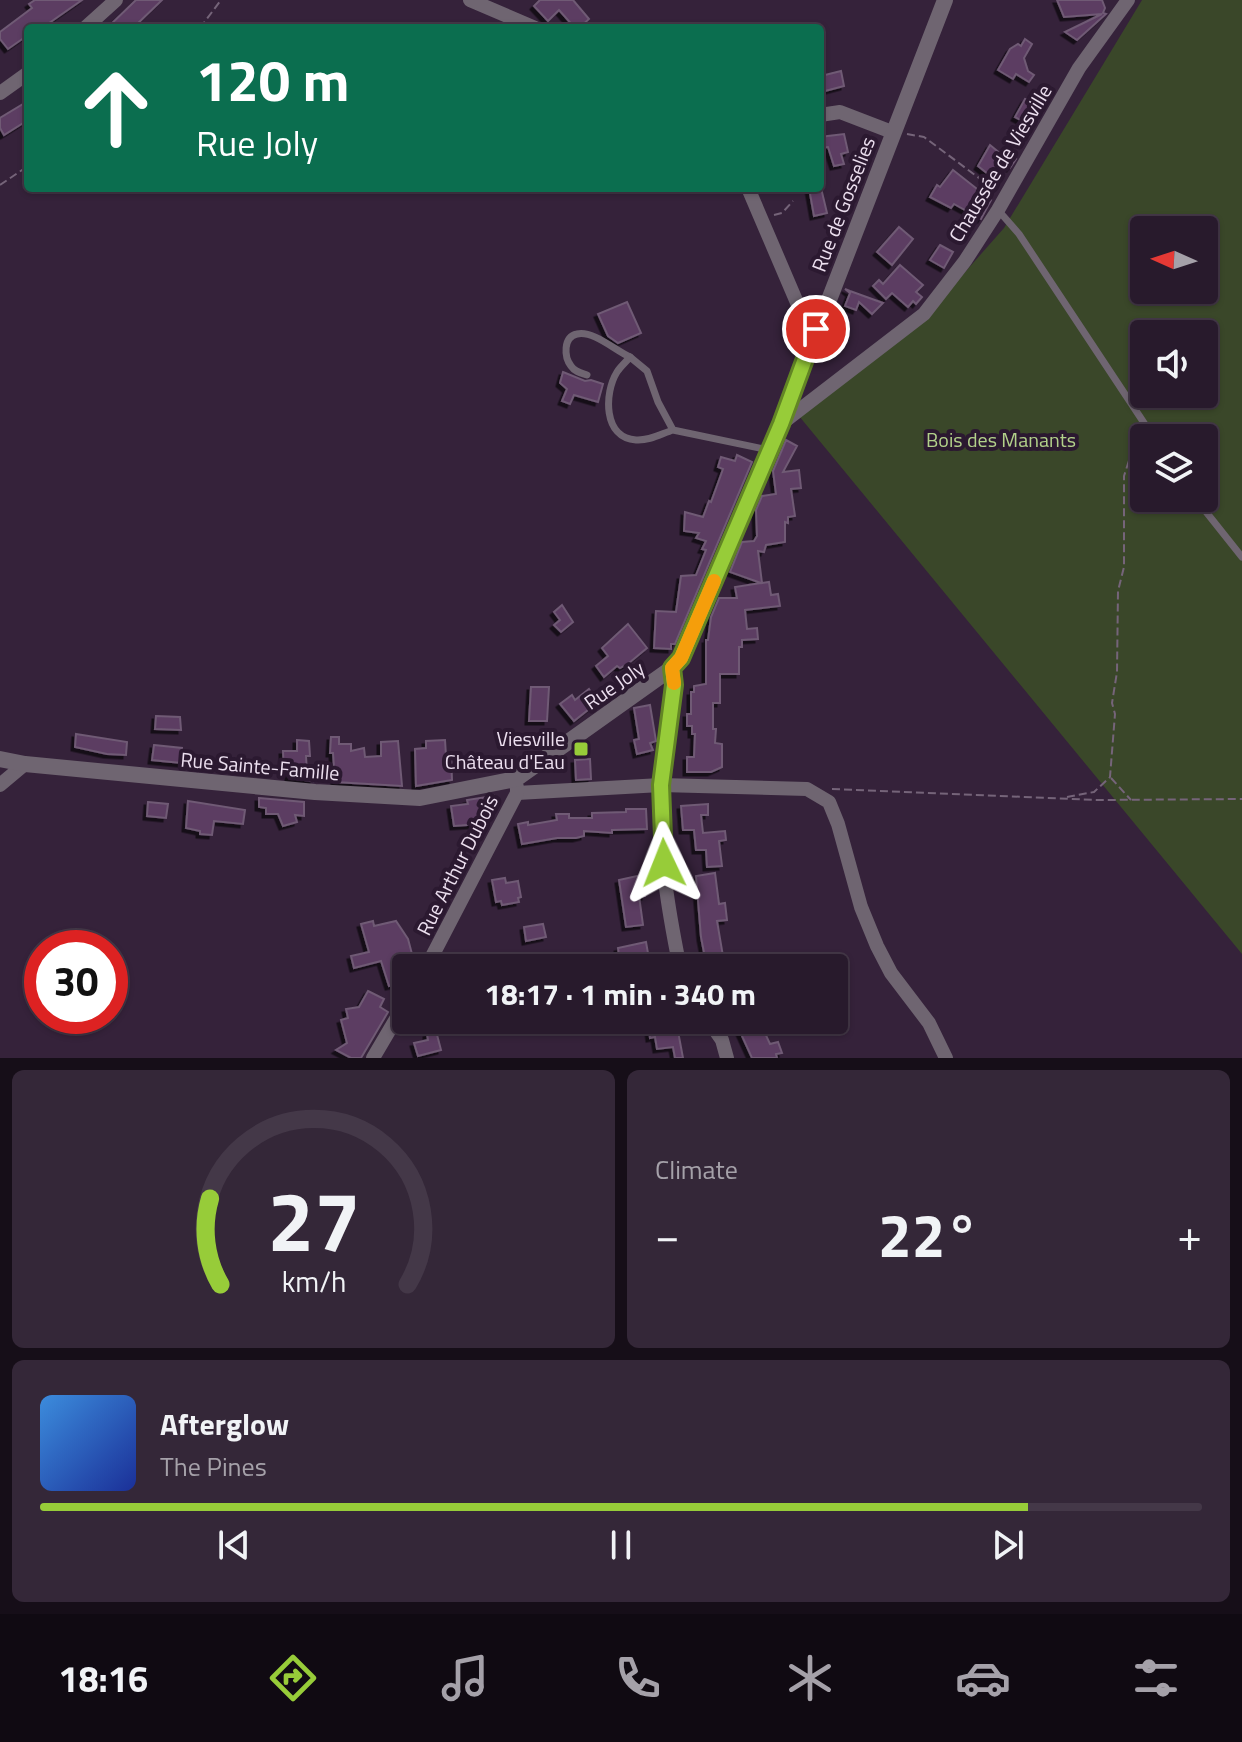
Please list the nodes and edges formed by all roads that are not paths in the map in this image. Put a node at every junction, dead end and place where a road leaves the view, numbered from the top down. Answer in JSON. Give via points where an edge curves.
{"nodes":[{"id":1,"x":116,"y":0,"type":"edge"},
{"id":2,"x":470,"y":0,"type":"edge"},
{"id":3,"x":945,"y":0,"type":"edge"},
{"id":4,"x":1122,"y":3,"type":"edge"},
{"id":5,"x":89,"y":24,"type":"edge"},
{"id":6,"x":526,"y":24,"type":"edge"},
{"id":7,"x":24,"y":76,"type":"edge"},
{"id":8,"x":0,"y":93,"type":"edge"},
{"id":9,"x":824,"y":114,"type":"edge"},
{"id":10,"x":892,"y":132,"type":"junction"},
{"id":11,"x":750,"y":192,"type":"edge"},
{"id":12,"x":1002,"y":204,"type":"junction"},
{"id":13,"x":816,"y":329,"type":"junction"},
{"id":14,"x":630,"y":357,"type":"junction"},
{"id":15,"x":587,"y":375,"type":"dead end"},
{"id":16,"x":781,"y":424,"type":"junction"},
{"id":17,"x":1144,"y":424,"type":"edge"},
{"id":18,"x":673,"y":430,"type":"junction"},
{"id":19,"x":769,"y":450,"type":"junction"},
{"id":20,"x":1206,"y":512,"type":"edge"},
{"id":21,"x":1242,"y":557,"type":"edge"},
{"id":22,"x":672,"y":668,"type":"junction"},
{"id":23,"x":0,"y":759,"type":"edge"},
{"id":24,"x":25,"y":764,"type":"junction"},
{"id":25,"x":0,"y":785,"type":"edge"},
{"id":26,"x":661,"y":785,"type":"junction"},
{"id":27,"x":517,"y":786,"type":"junction"},
{"id":28,"x":433,"y":954,"type":"edge"},
{"id":29,"x":678,"y":954,"type":"edge"},
{"id":30,"x":392,"y":1026,"type":"edge"},
{"id":31,"x":718,"y":1034,"type":"edge"},
{"id":32,"x":373,"y":1058,"type":"edge"},
{"id":33,"x":727,"y":1058,"type":"edge"},
{"id":34,"x":946,"y":1058,"type":"edge"}],
"edges":[{"from":1,"to":5,"type":"street"},
{"from":2,"to":6,"type":"street"},
{"from":3,"to":10,"type":"street","name":"Rue de Gosselies"},
{"from":4,"to":12,"type":"street","name":"Chaussée de Viesville"},
{"from":7,"to":8,"type":"street"},
{"from":9,"to":10,"type":"street","via":[[840,112]]},
{"from":10,"to":13,"type":"street","name":"Rue de Gosselies"},
{"from":11,"to":13,"type":"street","via":[[801,312]]},
{"from":12,"to":16,"type":"street","name":"Chaussée de Viesville","via":[[924,314]]},
{"from":12,"to":17,"type":"lane"},
{"from":13,"to":16,"type":"street","name":"Rue de Gosselies"},
{"from":14,"to":15,"type":"lane","via":[[588,335],[572,335],[565,351],[568,362]]},
{"from":14,"to":18,"type":"lane","via":[[647,371]]},
{"from":14,"to":18,"type":"lane","via":[[615,374],[608,413],[615,431],[633,440]]},
{"from":16,"to":19,"type":"street","name":"Rue Joly"},
{"from":18,"to":19,"type":"lane"},
{"from":19,"to":22,"type":"street","name":"Rue Joly","via":[[681,658]]},
{"from":20,"to":21,"type":"lane"},
{"from":22,"to":26,"type":"street"},
{"from":22,"to":27,"type":"street","name":"Rue Joly"},
{"from":23,"to":24,"type":"street","name":"Rue Sainte-Famille"},
{"from":24,"to":25,"type":"street"},
{"from":24,"to":27,"type":"street","name":"Rue Sainte-Famille","via":[[420,798]]},
{"from":26,"to":27,"type":"street"},
{"from":26,"to":29,"type":"street","via":[[664,863]]},
{"from":26,"to":34,"type":"street","via":[[807,789],[829,802],[877,946]]},
{"from":27,"to":28,"type":"street","name":"Rue Arthur Dubois"},
{"from":30,"to":32,"type":"street"},
{"from":31,"to":33,"type":"street"}]}
